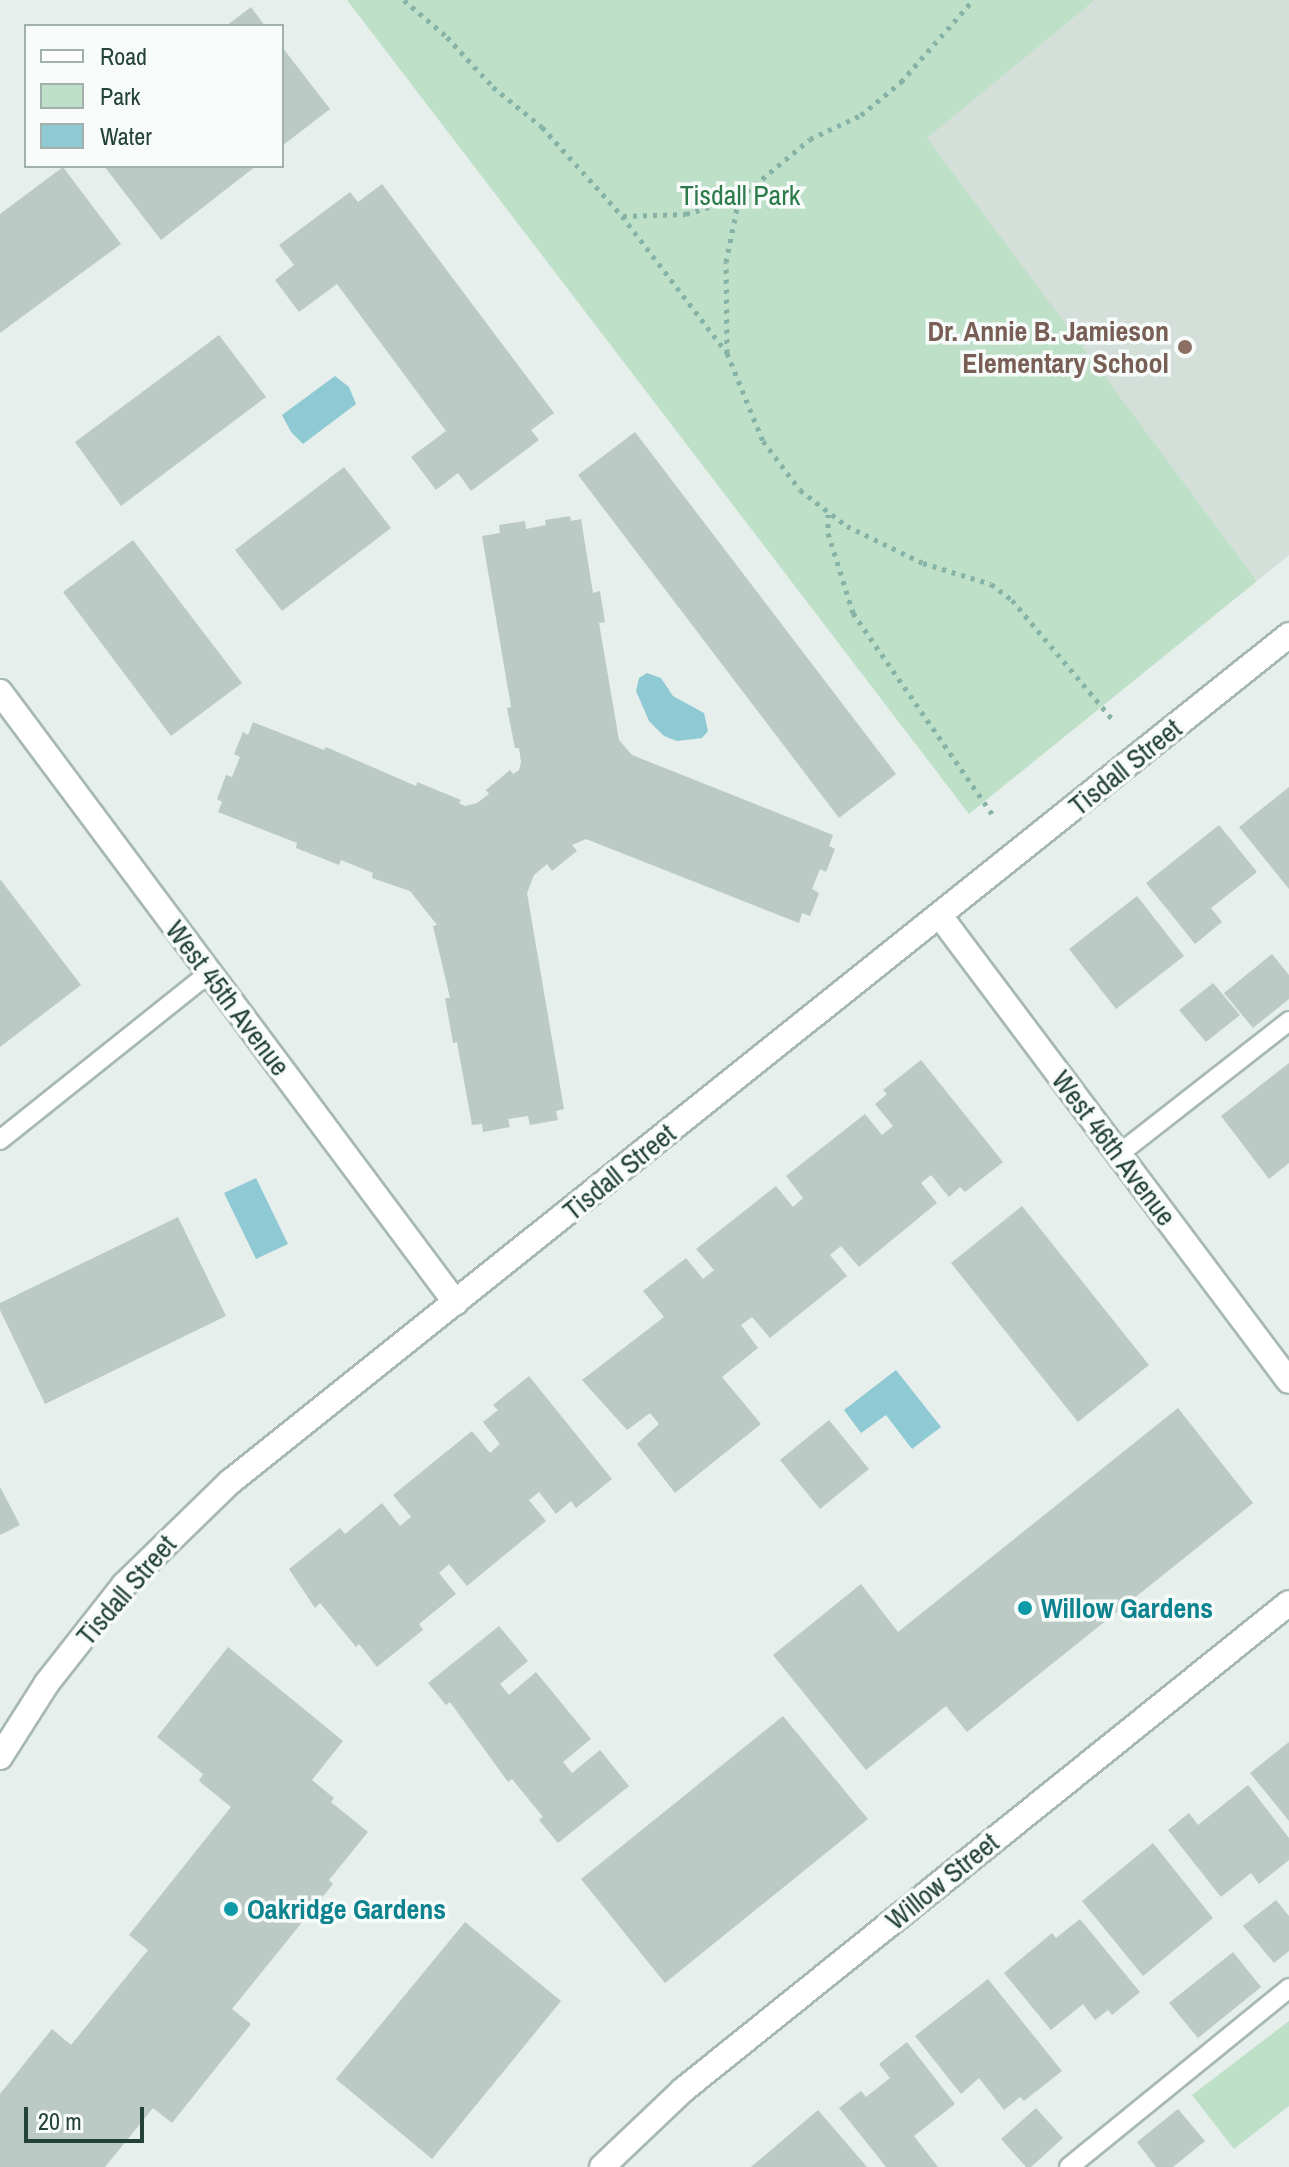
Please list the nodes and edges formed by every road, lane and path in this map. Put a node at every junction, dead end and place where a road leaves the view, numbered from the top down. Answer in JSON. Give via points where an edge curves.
{"nodes":[{"id":1,"x":404,"y":0,"type":"edge"},
{"id":2,"x":973,"y":0,"type":"edge"},
{"id":3,"x":739,"y":198,"type":"junction"},
{"id":4,"x":622,"y":216,"type":"junction"},
{"id":5,"x":727,"y":353,"type":"junction"},
{"id":6,"x":828,"y":513,"type":"junction"},
{"id":7,"x":1289,"y":635,"type":"edge"},
{"id":8,"x":0,"y":692,"type":"edge"},
{"id":9,"x":1113,"y":720,"type":"dead end"},
{"id":10,"x":993,"y":815,"type":"dead end"},
{"id":11,"x":940,"y":916,"type":"junction"},
{"id":12,"x":209,"y":973,"type":"junction"},
{"id":13,"x":1289,"y":1021,"type":"edge"},
{"id":14,"x":0,"y":1140,"type":"edge"},
{"id":15,"x":1119,"y":1154,"type":"junction"},
{"id":16,"x":456,"y":1303,"type":"junction"},
{"id":17,"x":1289,"y":1381,"type":"edge"},
{"id":18,"x":1289,"y":1603,"type":"edge"},
{"id":19,"x":0,"y":1757,"type":"edge"},
{"id":20,"x":1289,"y":1988,"type":"edge"},
{"id":21,"x":602,"y":2167,"type":"edge"},
{"id":22,"x":1069,"y":2167,"type":"edge"}],
"edges":[{"from":1,"to":4,"type":"path","via":[[542,127]]},
{"from":2,"to":3,"type":"path","via":[[901,82],[861,115],[810,139]]},
{"from":3,"to":4,"type":"path","via":[[686,214]]},
{"from":3,"to":5,"type":"path","via":[[726,262]]},
{"from":4,"to":5,"type":"path"},
{"from":5,"to":6,"type":"path","via":[[763,441],[800,490]]},
{"from":6,"to":9,"type":"path","via":[[923,563],[991,584],[1012,600]]},
{"from":6,"to":10,"type":"path","via":[[828,533],[853,613]]},
{"from":7,"to":11,"type":"street","name":"Tisdall Street"},
{"from":8,"to":12,"type":"street","name":"West 45th Avenue"},
{"from":11,"to":15,"type":"street","name":"West 46th Avenue"},
{"from":11,"to":16,"type":"street","name":"Tisdall Street"},
{"from":12,"to":14,"type":"lane"},
{"from":12,"to":16,"type":"street","name":"West 45th Avenue"},
{"from":13,"to":15,"type":"lane"},
{"from":15,"to":17,"type":"street","name":"West 46th Avenue"},
{"from":16,"to":19,"type":"street","name":"Tisdall Street","via":[[230,1482],[159,1547],[47,1683]]},
{"from":18,"to":21,"type":"street","name":"Willow Street","via":[[683,2090]]},
{"from":20,"to":22,"type":"lane"}]}
